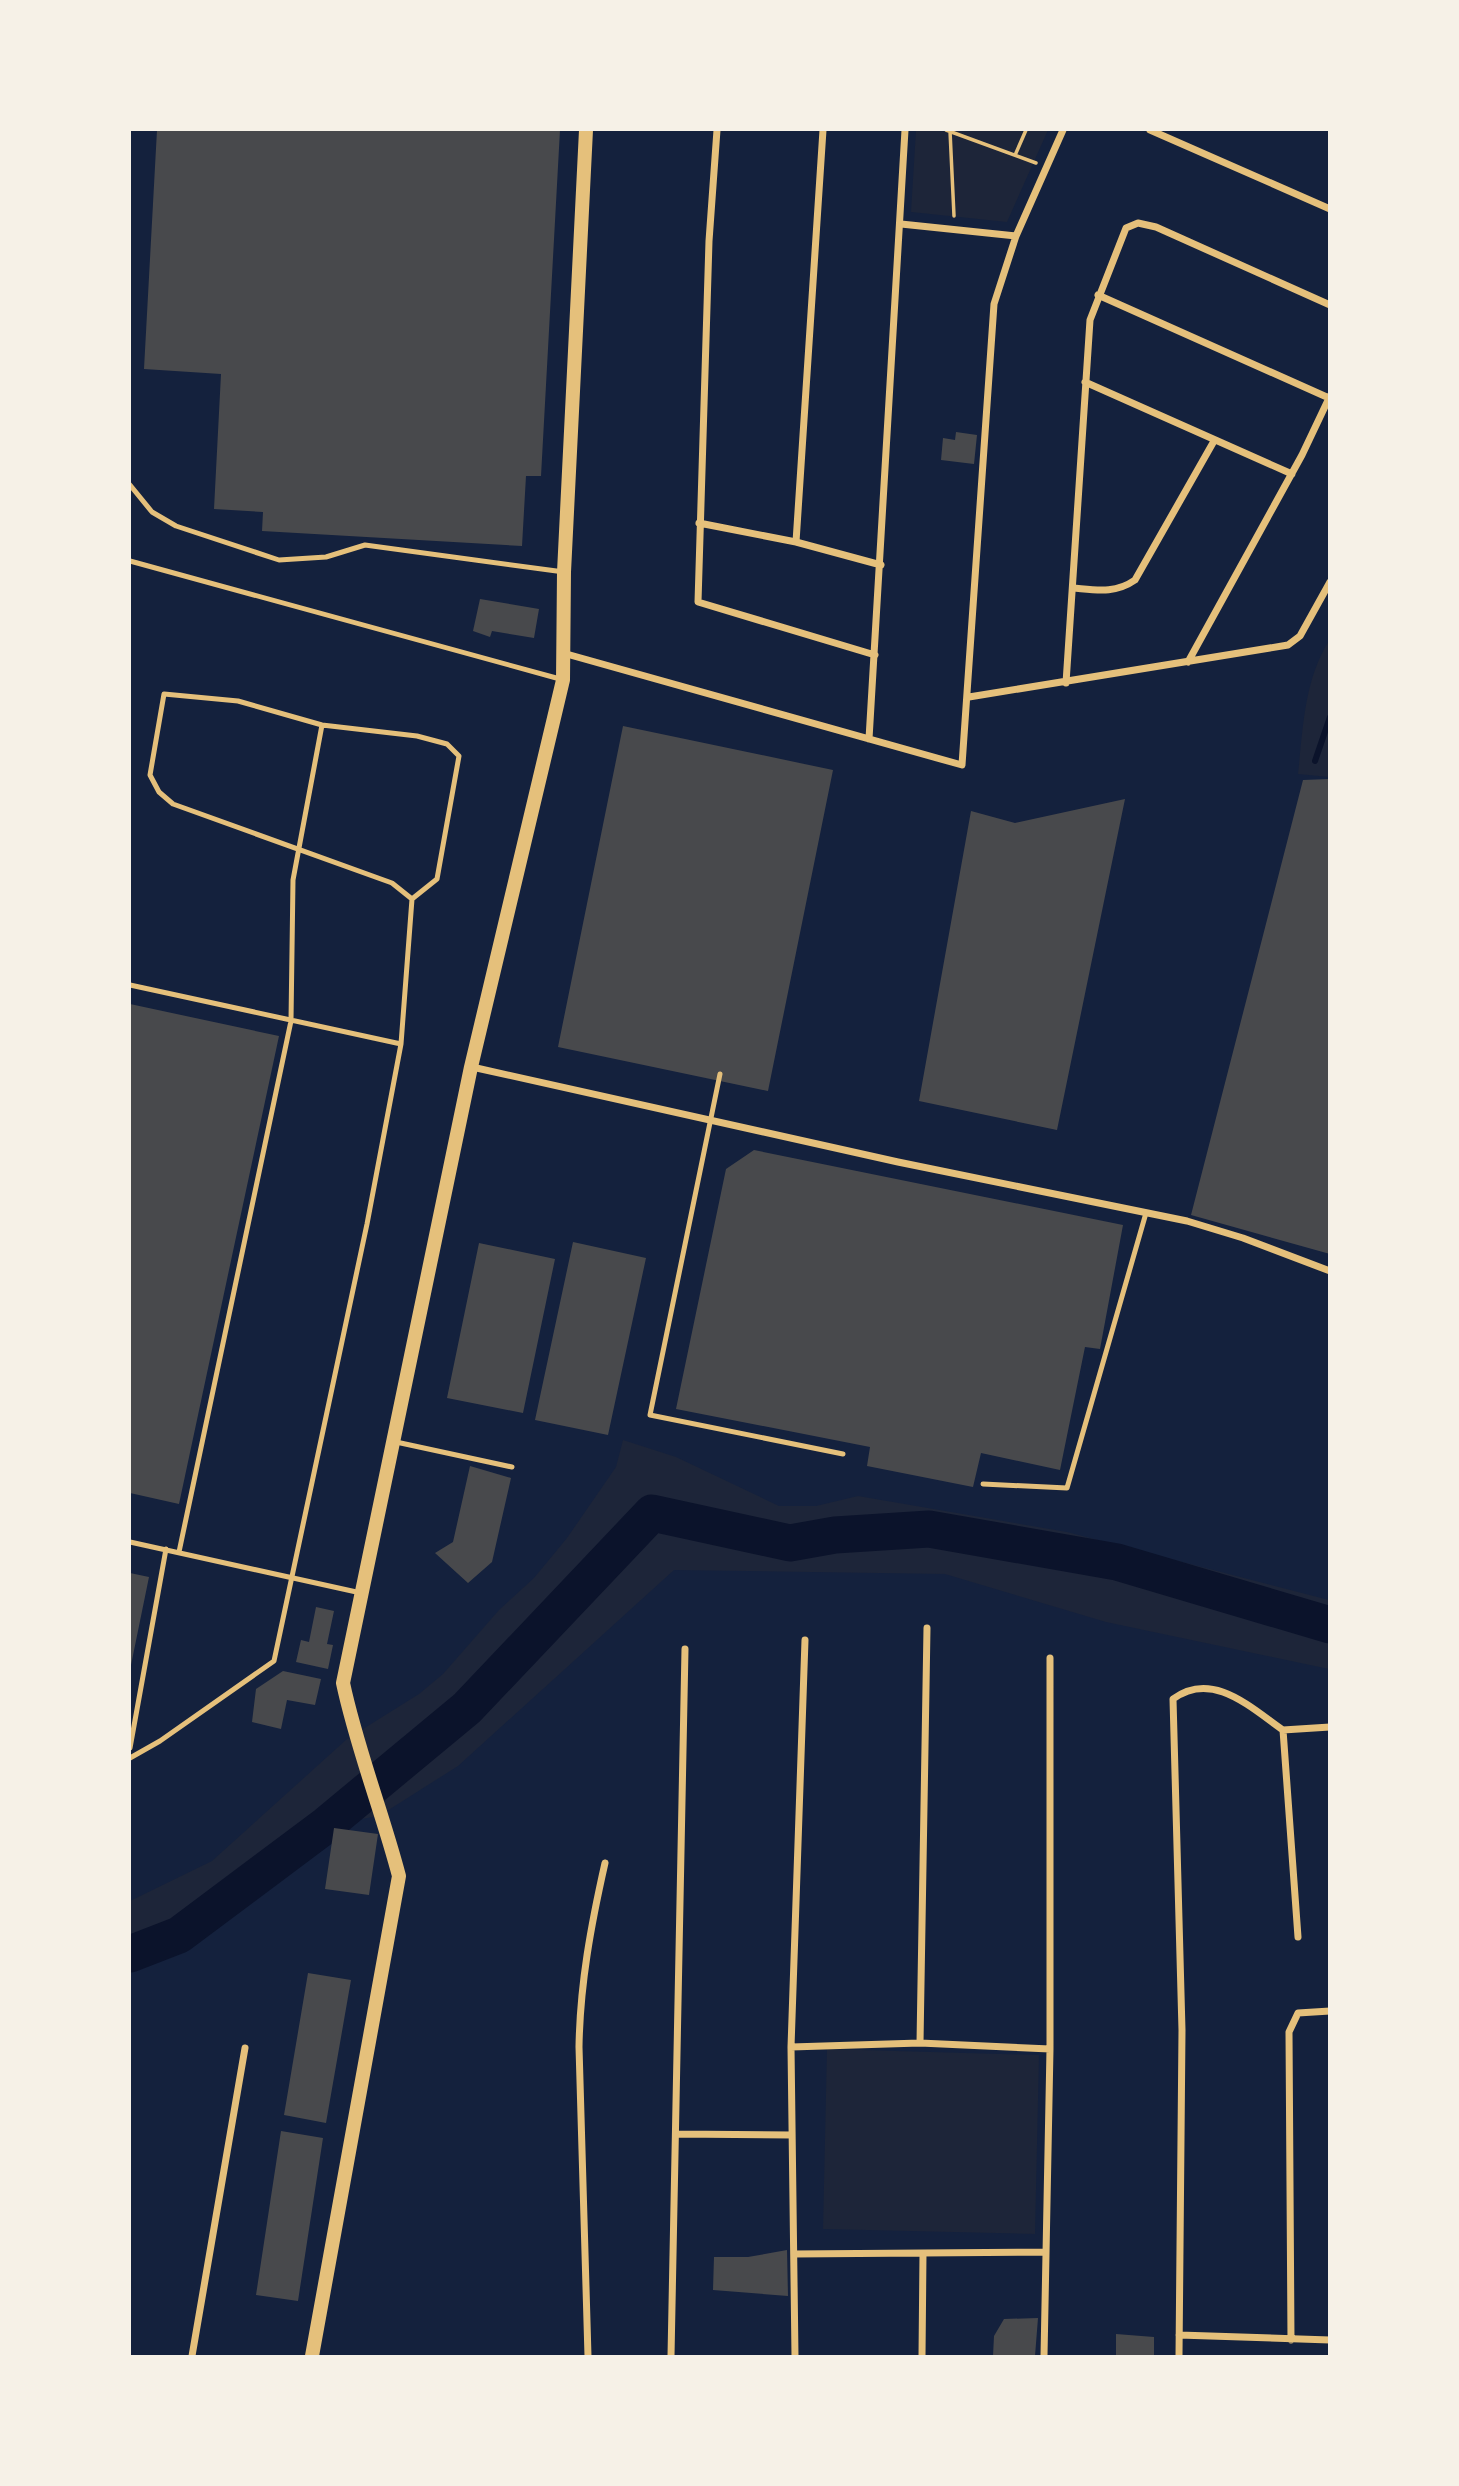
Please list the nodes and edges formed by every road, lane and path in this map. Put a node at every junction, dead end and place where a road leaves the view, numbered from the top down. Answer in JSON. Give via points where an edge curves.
{"nodes":[{"id":1,"x":586,"y":130,"type":"edge"},
{"id":2,"x":718,"y":130,"type":"edge"},
{"id":3,"x":823,"y":130,"type":"edge"},
{"id":4,"x":905,"y":130,"type":"edge"},
{"id":5,"x":948,"y":130,"type":"edge"},
{"id":6,"x":1026,"y":130,"type":"edge"},
{"id":7,"x":1063,"y":130,"type":"edge"},
{"id":8,"x":1150,"y":130,"type":"edge"},
{"id":9,"x":1165,"y":132,"type":"edge"},
{"id":10,"x":1016,"y":153,"type":"junction"},
{"id":11,"x":1047,"y":167,"type":"junction"},
{"id":12,"x":1329,"y":209,"type":"edge"},
{"id":13,"x":901,"y":224,"type":"junction"},
{"id":14,"x":956,"y":229,"type":"junction"},
{"id":15,"x":1016,"y":236,"type":"junction"},
{"id":16,"x":1098,"y":295,"type":"junction"},
{"id":17,"x":1329,"y":305,"type":"edge"},
{"id":18,"x":1085,"y":382,"type":"junction"},
{"id":19,"x":1329,"y":397,"type":"edge"},
{"id":20,"x":1214,"y":441,"type":"junction"},
{"id":21,"x":1292,"y":474,"type":"junction"},
{"id":22,"x":130,"y":485,"type":"edge"},
{"id":23,"x":699,"y":523,"type":"junction"},
{"id":24,"x":796,"y":542,"type":"junction"},
{"id":25,"x":130,"y":561,"type":"edge"},
{"id":26,"x":881,"y":565,"type":"junction"},
{"id":27,"x":564,"y":572,"type":"junction"},
{"id":28,"x":1329,"y":582,"type":"edge"},
{"id":29,"x":1073,"y":588,"type":"junction"},
{"id":30,"x":563,"y":653,"type":"junction"},
{"id":31,"x":875,"y":655,"type":"junction"},
{"id":32,"x":1188,"y":662,"type":"junction"},
{"id":33,"x":563,"y":680,"type":"junction"},
{"id":34,"x":1066,"y":683,"type":"junction"},
{"id":35,"x":969,"y":697,"type":"junction"},
{"id":36,"x":322,"y":725,"type":"junction"},
{"id":37,"x":869,"y":740,"type":"junction"},
{"id":38,"x":297,"y":846,"type":"junction"},
{"id":39,"x":412,"y":899,"type":"junction"},
{"id":40,"x":130,"y":985,"type":"edge"},
{"id":41,"x":291,"y":1021,"type":"junction"},
{"id":42,"x":401,"y":1044,"type":"junction"},
{"id":43,"x":471,"y":1067,"type":"junction"},
{"id":44,"x":720,"y":1074,"type":"dead end"},
{"id":45,"x":710,"y":1120,"type":"junction"},
{"id":46,"x":1146,"y":1213,"type":"junction"},
{"id":47,"x":1329,"y":1271,"type":"edge"},
{"id":48,"x":393,"y":1441,"type":"junction"},
{"id":49,"x":843,"y":1454,"type":"dead end"},
{"id":50,"x":512,"y":1467,"type":"dead end"},
{"id":51,"x":983,"y":1484,"type":"dead end"},
{"id":52,"x":130,"y":1542,"type":"edge"},
{"id":53,"x":166,"y":1549,"type":"junction"},
{"id":54,"x":179,"y":1552,"type":"junction"},
{"id":55,"x":292,"y":1577,"type":"junction"},
{"id":56,"x":361,"y":1593,"type":"junction"},
{"id":57,"x":927,"y":1628,"type":"dead end"},
{"id":58,"x":805,"y":1640,"type":"dead end"},
{"id":59,"x":685,"y":1649,"type":"dead end"},
{"id":60,"x":1050,"y":1658,"type":"dead end"},
{"id":61,"x":1329,"y":1727,"type":"edge"},
{"id":62,"x":1283,"y":1730,"type":"junction"},
{"id":63,"x":130,"y":1748,"type":"edge"},
{"id":64,"x":130,"y":1758,"type":"edge"},
{"id":65,"x":605,"y":1863,"type":"dead end"},
{"id":66,"x":1298,"y":1937,"type":"dead end"},
{"id":67,"x":1329,"y":2011,"type":"edge"},
{"id":68,"x":920,"y":2043,"type":"junction"},
{"id":69,"x":791,"y":2047,"type":"junction"},
{"id":70,"x":245,"y":2048,"type":"dead end"},
{"id":71,"x":1049,"y":2049,"type":"junction"},
{"id":72,"x":676,"y":2134,"type":"junction"},
{"id":73,"x":792,"y":2135,"type":"junction"},
{"id":74,"x":1046,"y":2252,"type":"junction"},
{"id":75,"x":923,"y":2254,"type":"junction"},
{"id":76,"x":794,"y":2255,"type":"junction"},
{"id":77,"x":1179,"y":2335,"type":"junction"},
{"id":78,"x":1290,"y":2340,"type":"junction"},
{"id":79,"x":1329,"y":2340,"type":"edge"},
{"id":80,"x":192,"y":2357,"type":"edge"},
{"id":81,"x":312,"y":2357,"type":"edge"},
{"id":82,"x":588,"y":2357,"type":"edge"},
{"id":83,"x":671,"y":2357,"type":"edge"},
{"id":84,"x":796,"y":2357,"type":"edge"},
{"id":85,"x":922,"y":2357,"type":"edge"},
{"id":86,"x":1044,"y":2357,"type":"edge"},
{"id":87,"x":1179,"y":2357,"type":"edge"}],
"edges":[{"from":1,"to":27,"type":"main road"},
{"from":2,"to":23,"type":"street","via":[[709,241]]},
{"from":3,"to":24,"type":"street"},
{"from":4,"to":13,"type":"street"},
{"from":5,"to":10,"type":"path"},
{"from":5,"to":14,"type":"path"},
{"from":6,"to":10,"type":"path"},
{"from":7,"to":11,"type":"street"},
{"from":8,"to":9,"type":"street"},
{"from":9,"to":12,"type":"street"},
{"from":10,"to":11,"type":"path"},
{"from":11,"to":15,"type":"street"},
{"from":13,"to":14,"type":"street"},
{"from":13,"to":26,"type":"street"},
{"from":14,"to":15,"type":"street"},
{"from":15,"to":35,"type":"street","via":[[994,304],[989,350]]},
{"from":16,"to":17,"type":"street","via":[[1126,228],[1138,223]]},
{"from":16,"to":18,"type":"street","via":[[1090,320]]},
{"from":16,"to":19,"type":"street"},
{"from":18,"to":20,"type":"street"},
{"from":18,"to":29,"type":"street"},
{"from":19,"to":21,"type":"street"},
{"from":20,"to":21,"type":"street"},
{"from":20,"to":29,"type":"street","via":[[1135,580],[1105,591]]},
{"from":21,"to":32,"type":"street"},
{"from":22,"to":27,"type":"lane","via":[[152,513],[176,526],[279,561],[326,557],[365,545]]},
{"from":23,"to":24,"type":"street"},
{"from":23,"to":31,"type":"street","via":[[698,602]]},
{"from":24,"to":26,"type":"street"},
{"from":25,"to":33,"type":"lane"},
{"from":26,"to":31,"type":"street"},
{"from":27,"to":30,"type":"main road"},
{"from":28,"to":32,"type":"street","via":[[1300,636],[1288,645]]},
{"from":29,"to":34,"type":"street"},
{"from":30,"to":33,"type":"main road"},
{"from":30,"to":37,"type":"street"},
{"from":31,"to":37,"type":"street"},
{"from":32,"to":34,"type":"street"},
{"from":33,"to":43,"type":"main road"},
{"from":34,"to":35,"type":"street"},
{"from":35,"to":37,"type":"street","via":[[962,765]]},
{"from":36,"to":38,"type":"lane"},
{"from":36,"to":38,"type":"lane","via":[[238,701],[164,694],[150,775],[159,792],[173,804]]},
{"from":36,"to":39,"type":"lane","via":[[417,736],[447,744],[459,756],[438,879]]},
{"from":38,"to":39,"type":"lane","via":[[392,883]]},
{"from":38,"to":41,"type":"lane"},
{"from":39,"to":42,"type":"lane"},
{"from":40,"to":41,"type":"lane"},
{"from":41,"to":42,"type":"lane"},
{"from":41,"to":54,"type":"lane"},
{"from":42,"to":55,"type":"lane"},
{"from":43,"to":45,"type":"street"},
{"from":43,"to":48,"type":"main road"},
{"from":44,"to":45,"type":"lane"},
{"from":45,"to":46,"type":"street"},
{"from":45,"to":49,"type":"lane","via":[[650,1415]]},
{"from":46,"to":47,"type":"street","via":[[1243,1238]]},
{"from":46,"to":51,"type":"lane","via":[[1067,1488]]},
{"from":48,"to":50,"type":"lane"},
{"from":48,"to":56,"type":"main road"},
{"from":52,"to":53,"type":"lane"},
{"from":53,"to":54,"type":"lane"},
{"from":53,"to":63,"type":"lane"},
{"from":54,"to":55,"type":"lane"},
{"from":55,"to":56,"type":"lane"},
{"from":55,"to":64,"type":"lane","via":[[274,1661]]},
{"from":56,"to":81,"type":"main road","via":[[344,1683],[353,1731],[383,1813],[399,1876]]},
{"from":57,"to":68,"type":"street"},
{"from":58,"to":69,"type":"street"},
{"from":59,"to":72,"type":"street"},
{"from":60,"to":71,"type":"street"},
{"from":61,"to":62,"type":"street"},
{"from":62,"to":66,"type":"street"},
{"from":62,"to":77,"type":"street","via":[[1229,1692],[1185,1690],[1172,1699],[1182,2030]]},
{"from":65,"to":82,"type":"street","via":[[586,1949],[579,2022]]},
{"from":67,"to":78,"type":"street","via":[[1298,2013],[1289,2032]]},
{"from":68,"to":69,"type":"street"},
{"from":68,"to":71,"type":"street"},
{"from":69,"to":73,"type":"street"},
{"from":70,"to":80,"type":"street"},
{"from":71,"to":74,"type":"street"},
{"from":72,"to":73,"type":"street"},
{"from":72,"to":83,"type":"street"},
{"from":73,"to":76,"type":"street"},
{"from":74,"to":75,"type":"street"},
{"from":74,"to":86,"type":"street"},
{"from":75,"to":76,"type":"street"},
{"from":75,"to":85,"type":"street"},
{"from":76,"to":84,"type":"street"},
{"from":77,"to":78,"type":"street"},
{"from":77,"to":87,"type":"street"},
{"from":78,"to":79,"type":"street"}]}
